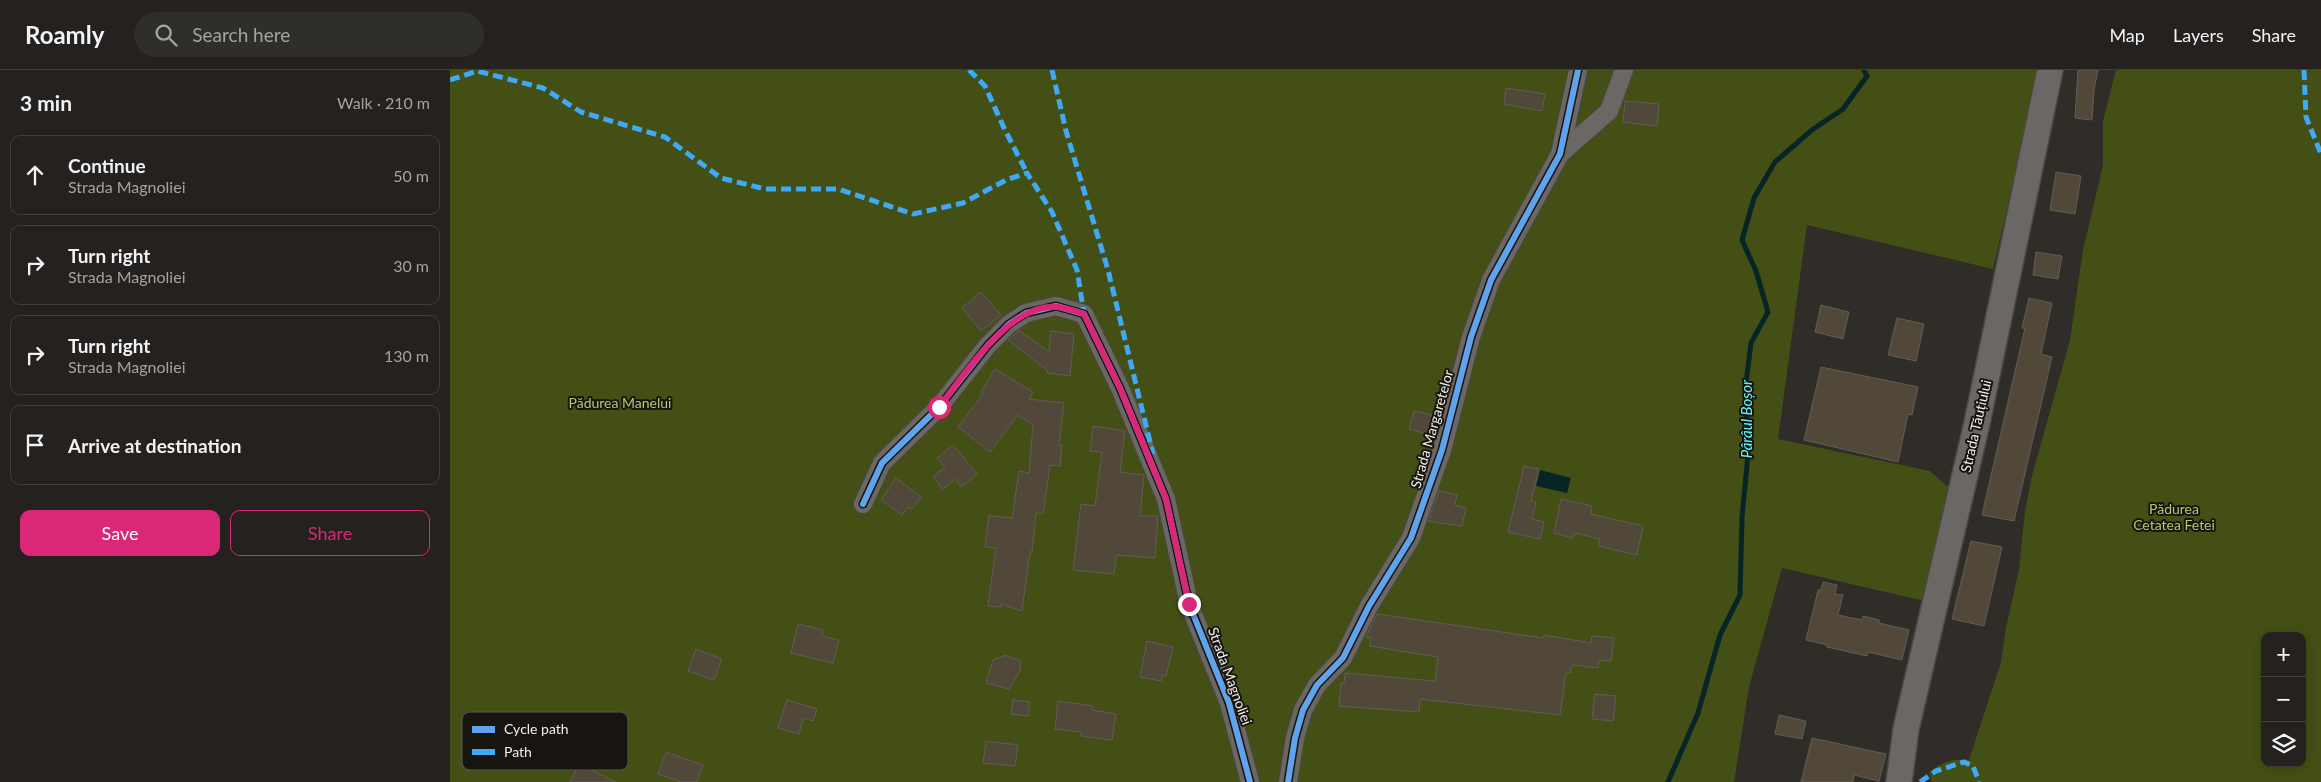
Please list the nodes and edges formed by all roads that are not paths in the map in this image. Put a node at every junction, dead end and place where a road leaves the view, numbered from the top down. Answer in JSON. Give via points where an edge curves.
{"nodes":[{"id":1,"x":1578,"y":70,"type":"edge"},
{"id":2,"x":1624,"y":70,"type":"edge"},
{"id":3,"x":2050,"y":70,"type":"edge"},
{"id":4,"x":1560,"y":154,"type":"junction"},
{"id":5,"x":863,"y":504,"type":"dead end"},
{"id":6,"x":1250,"y":782,"type":"edge"},
{"id":7,"x":1288,"y":782,"type":"edge"},
{"id":8,"x":1899,"y":782,"type":"edge"}],
"edges":[{"from":1,"to":4,"type":"street","name":"Strada Margaretelor"},
{"from":2,"to":4,"type":"street","name":"Strada Margaretelor","via":[[1609,112]]},
{"from":3,"to":8,"type":"main road","name":"Strada Tăuțiului","via":[[1979,414],[1906,728]]},
{"from":4,"to":7,"type":"street","name":"Strada Margaretelor","via":[[1491,280],[1471,337],[1442,450],[1411,538],[1369,606],[1343,658],[1317,685],[1303,710]]},
{"from":5,"to":6,"type":"street","name":"Strada Magnoliei","via":[[882,463],[939,407],[988,345],[1009,324],[1026,313],[1056,306],[1084,314],[1120,388],[1166,499],[1189,604],[1229,703]]}]}
